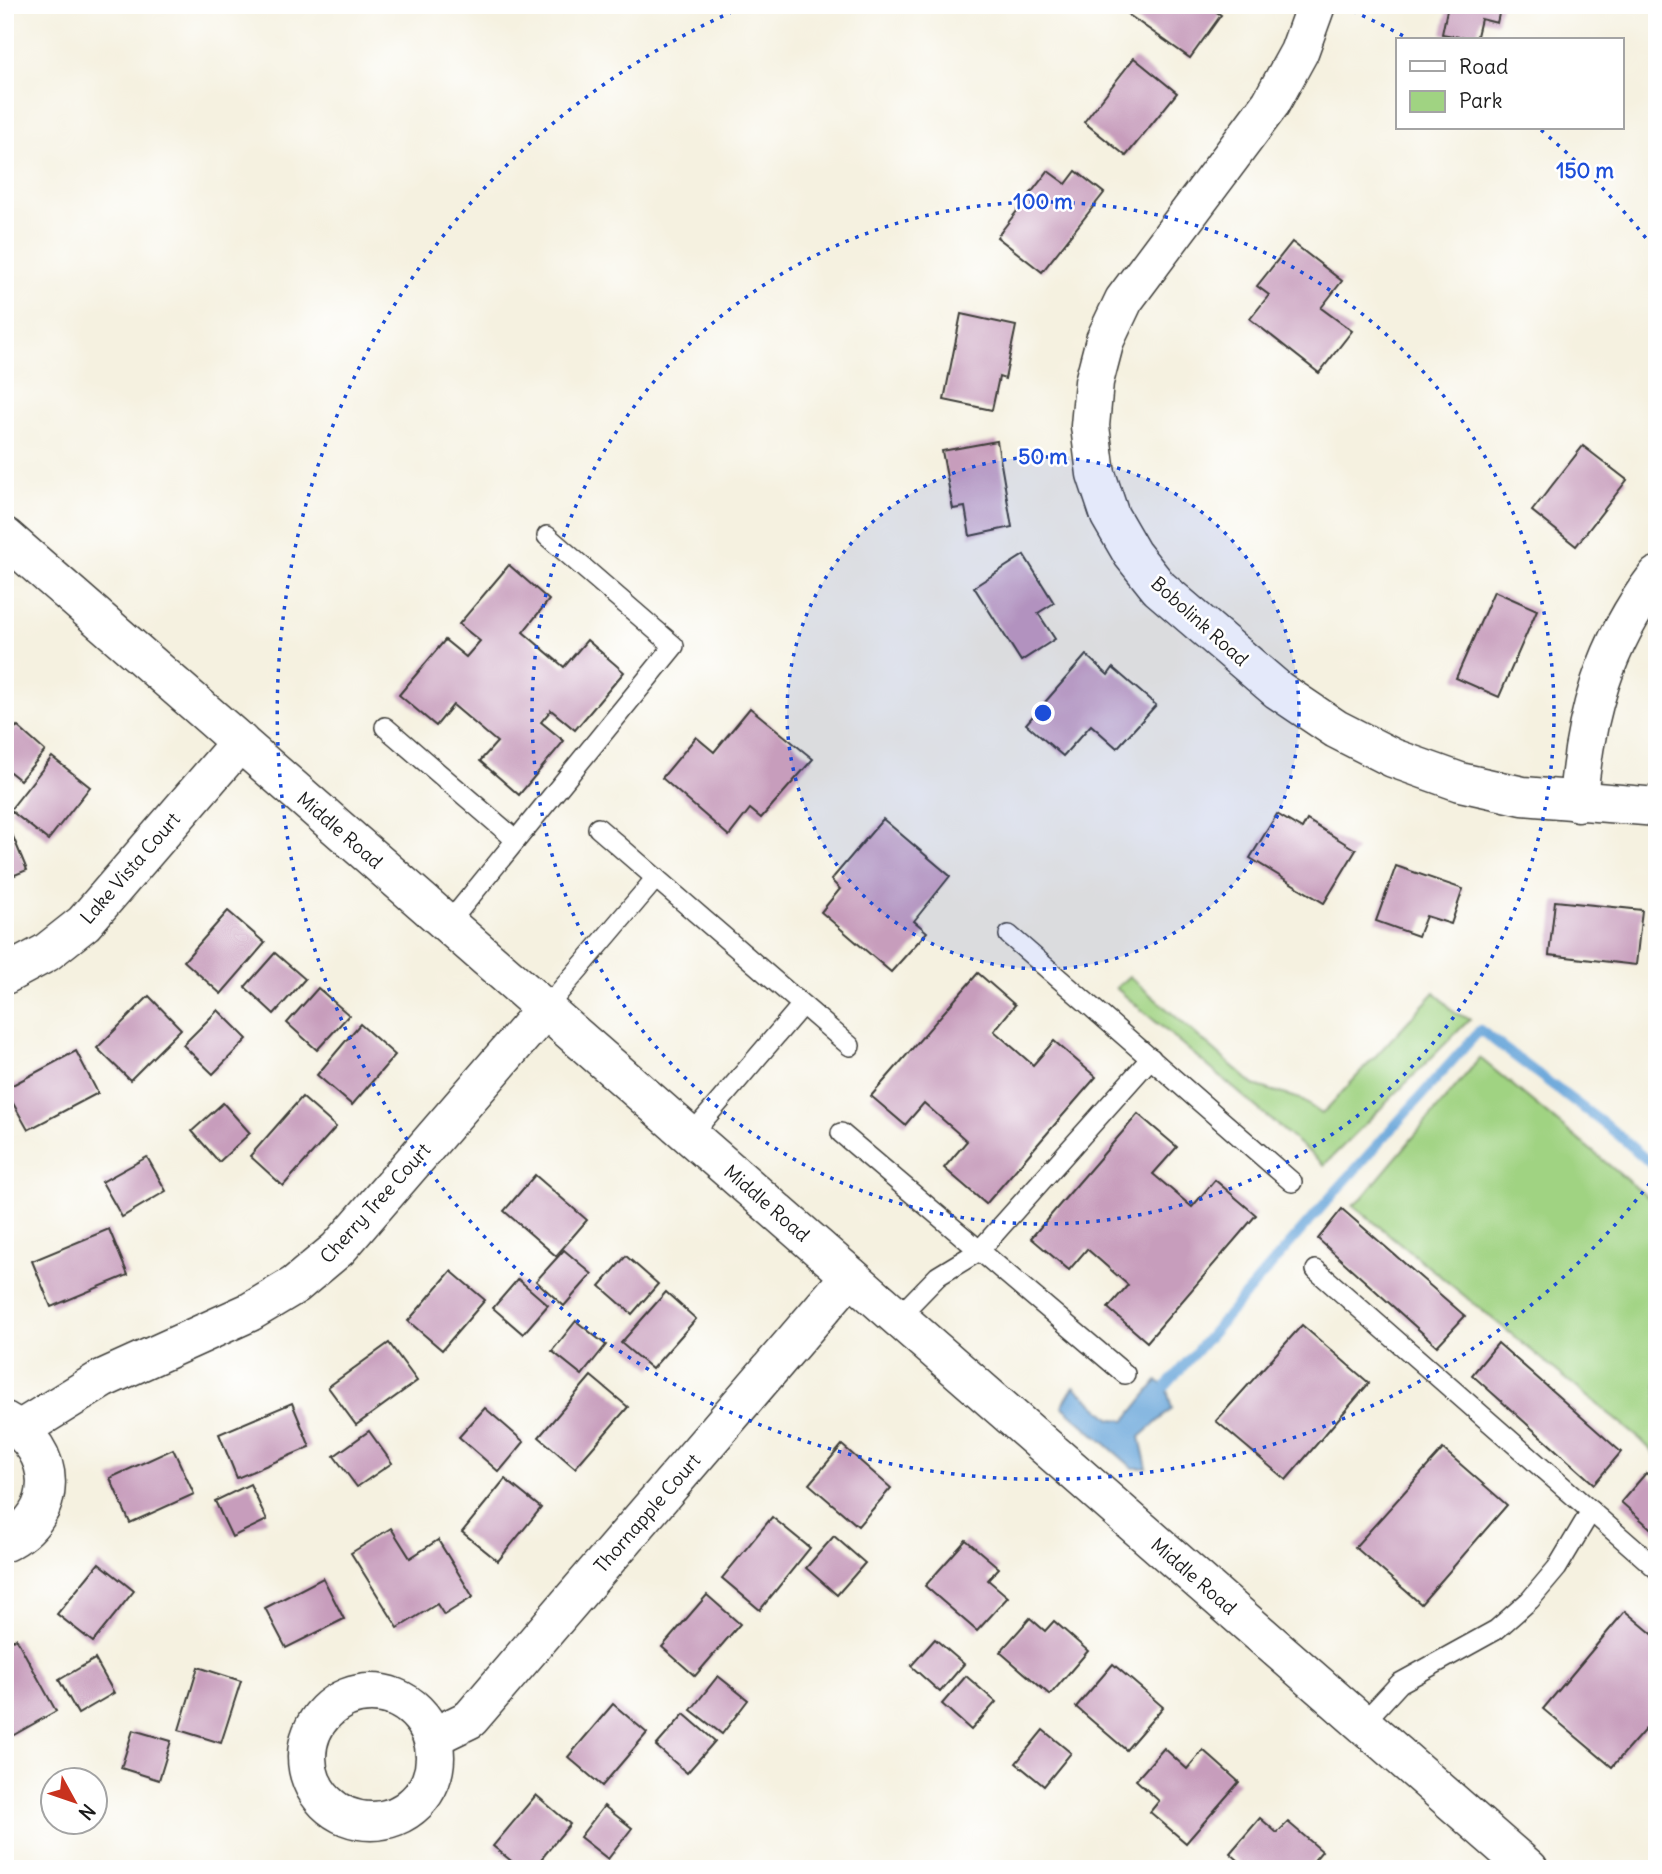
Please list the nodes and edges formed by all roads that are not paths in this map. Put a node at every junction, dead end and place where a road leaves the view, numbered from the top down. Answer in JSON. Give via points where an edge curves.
{"nodes":[{"id":1,"x":1316,"y":5,"type":"edge"},
{"id":2,"x":547,"y":536,"type":"dead end"},
{"id":3,"x":5,"y":537,"type":"edge"},
{"id":4,"x":1657,"y":576,"type":"edge"},
{"id":5,"x":385,"y":727,"type":"dead end"},
{"id":6,"x":240,"y":742,"type":"junction"},
{"id":7,"x":1578,"y":802,"type":"junction"},
{"id":8,"x":1657,"y":807,"type":"edge"},
{"id":9,"x":598,"y":828,"type":"dead end"},
{"id":10,"x":516,"y":840,"type":"junction"},
{"id":11,"x":656,"y":878,"type":"junction"},
{"id":12,"x":448,"y":924,"type":"junction"},
{"id":13,"x":1009,"y":935,"type":"dead end"},
{"id":14,"x":5,"y":975,"type":"edge"},
{"id":15,"x":802,"y":1005,"type":"junction"},
{"id":16,"x":545,"y":1009,"type":"junction"},
{"id":17,"x":850,"y":1046,"type":"dead end"},
{"id":18,"x":1151,"y":1058,"type":"junction"},
{"id":19,"x":841,"y":1133,"type":"dead end"},
{"id":20,"x":690,"y":1136,"type":"junction"},
{"id":21,"x":1292,"y":1182,"type":"dead end"},
{"id":22,"x":979,"y":1251,"type":"junction"},
{"id":23,"x":1316,"y":1270,"type":"dead end"},
{"id":24,"x":850,"y":1276,"type":"junction"},
{"id":25,"x":898,"y":1317,"type":"junction"},
{"id":26,"x":1125,"y":1374,"type":"dead end"},
{"id":27,"x":13,"y":1425,"type":"edge"},
{"id":28,"x":1591,"y":1511,"type":"junction"},
{"id":29,"x":5,"y":1542,"type":"edge"},
{"id":30,"x":1657,"y":1569,"type":"edge"},
{"id":31,"x":1363,"y":1723,"type":"junction"},
{"id":32,"x":433,"y":1737,"type":"dead end"},
{"id":33,"x":1529,"y":1869,"type":"edge"}],
"edges":[{"from":1,"to":7,"type":"street","name":"Bobolink Road","via":[[1299,52],[1271,103],[1124,300],[1105,340],[1094,382],[1090,426],[1096,474],[1115,526],[1160,588],[1278,690],[1336,729],[1393,758],[1460,782]]},
{"from":2,"to":10,"type":"lane","via":[[674,646]]},
{"from":3,"to":6,"type":"street","name":"Middle Road"},
{"from":4,"to":7,"type":"street","via":[[1616,640],[1593,701],[1581,754]]},
{"from":5,"to":10,"type":"lane"},
{"from":6,"to":12,"type":"street","name":"Middle Road"},
{"from":6,"to":14,"type":"street","name":"Lake Vista Court","via":[[84,923],[46,953]]},
{"from":7,"to":8,"type":"street","name":"Bobolink Road"},
{"from":9,"to":11,"type":"lane"},
{"from":10,"to":12,"type":"lane"},
{"from":11,"to":15,"type":"lane"},
{"from":11,"to":16,"type":"lane"},
{"from":12,"to":16,"type":"street","name":"Middle Road"},
{"from":13,"to":18,"type":"lane"},
{"from":15,"to":17,"type":"lane"},
{"from":15,"to":20,"type":"lane"},
{"from":16,"to":20,"type":"street","name":"Middle Road"},
{"from":16,"to":27,"type":"street","name":"Cherry Tree Court","via":[[338,1249],[295,1285],[250,1312]]},
{"from":18,"to":21,"type":"lane"},
{"from":18,"to":22,"type":"lane"},
{"from":19,"to":22,"type":"lane"},
{"from":20,"to":24,"type":"street","name":"Middle Road"},
{"from":22,"to":25,"type":"lane","via":[[938,1276]]},
{"from":22,"to":26,"type":"lane"},
{"from":23,"to":28,"type":"lane"},
{"from":24,"to":25,"type":"street","name":"Middle Road"},
{"from":24,"to":32,"type":"street","name":"Thornapple Court","via":[[470,1719]]},
{"from":25,"to":31,"type":"street","name":"Middle Road"},
{"from":27,"to":29,"type":"street","name":"Cherry Tree Court","via":[[35,1444],[44,1463],[46,1483],[32,1523]]},
{"from":28,"to":30,"type":"lane"},
{"from":28,"to":31,"type":"lane","via":[[1557,1568],[1530,1600],[1496,1630],[1400,1683]]},
{"from":31,"to":33,"type":"street","name":"Middle Road"}]}
